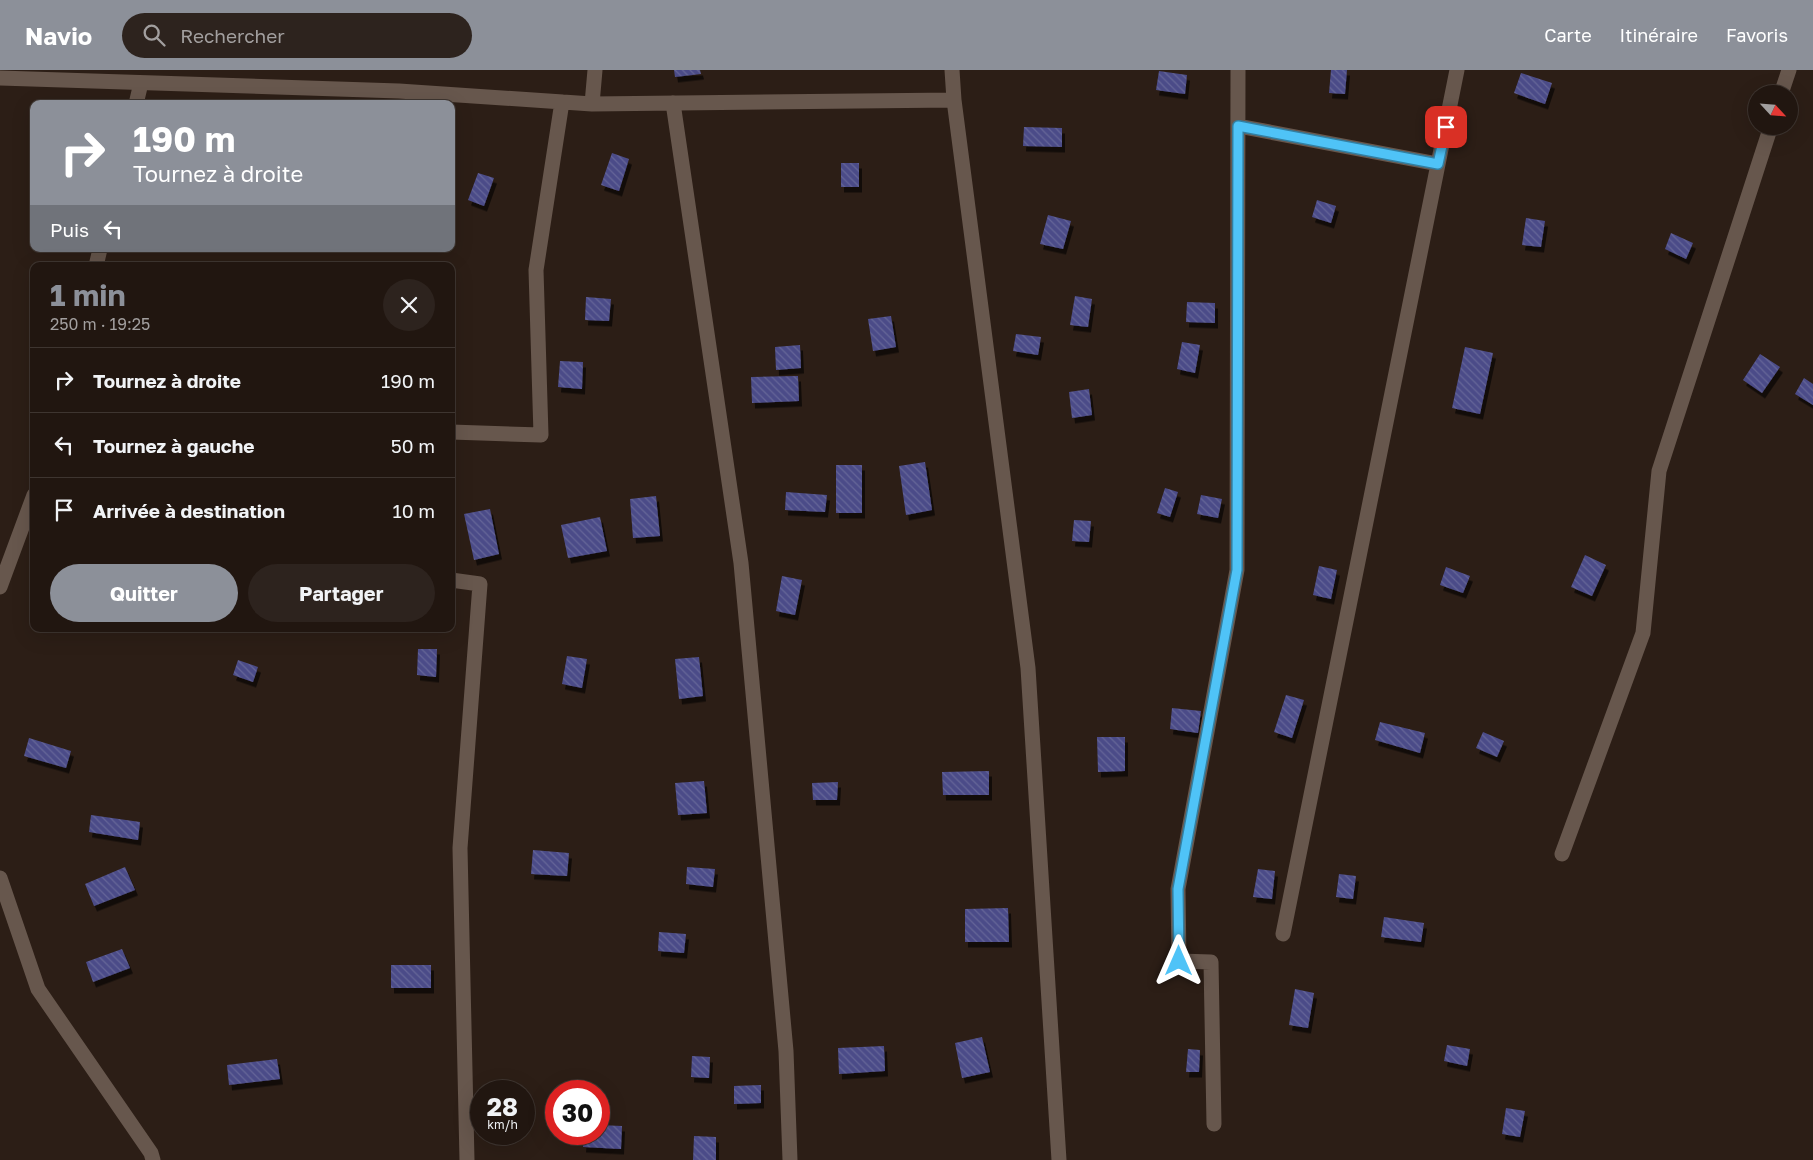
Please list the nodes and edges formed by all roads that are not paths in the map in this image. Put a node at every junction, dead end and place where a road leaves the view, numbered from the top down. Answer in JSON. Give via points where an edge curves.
{"nodes":[{"id":1,"x":595,"y":70,"type":"edge"},
{"id":2,"x":952,"y":70,"type":"edge"},
{"id":3,"x":1238,"y":70,"type":"edge"},
{"id":4,"x":1457,"y":70,"type":"edge"},
{"id":5,"x":1789,"y":70,"type":"edge"},
{"id":6,"x":107,"y":76,"type":"edge"},
{"id":7,"x":0,"y":78,"type":"edge"},
{"id":8,"x":141,"y":82,"type":"junction"},
{"id":9,"x":1784,"y":85,"type":"edge"},
{"id":10,"x":137,"y":100,"type":"edge"},
{"id":11,"x":954,"y":100,"type":"junction"},
{"id":12,"x":562,"y":102,"type":"junction"},
{"id":13,"x":672,"y":103,"type":"junction"},
{"id":14,"x":592,"y":104,"type":"junction"},
{"id":15,"x":1238,"y":126,"type":"junction"},
{"id":16,"x":1768,"y":135,"type":"edge"},
{"id":17,"x":1438,"y":164,"type":"junction"},
{"id":18,"x":455,"y":432,"type":"edge"},
{"id":19,"x":30,"y":506,"type":"edge"},
{"id":20,"x":455,"y":581,"type":"edge"},
{"id":21,"x":0,"y":587,"type":"edge"},
{"id":22,"x":1562,"y":854,"type":"dead end"},
{"id":23,"x":0,"y":878,"type":"edge"},
{"id":24,"x":1283,"y":934,"type":"dead end"},
{"id":25,"x":1214,"y":1124,"type":"dead end"},
{"id":26,"x":153,"y":1160,"type":"edge"},
{"id":27,"x":467,"y":1160,"type":"edge"},
{"id":28,"x":790,"y":1160,"type":"edge"},
{"id":29,"x":1059,"y":1160,"type":"edge"}],
"edges":[{"from":1,"to":14,"type":"street"},
{"from":2,"to":11,"type":"street"},
{"from":3,"to":15,"type":"street"},
{"from":4,"to":17,"type":"street"},
{"from":5,"to":9,"type":"street"},
{"from":6,"to":7,"type":"street"},
{"from":6,"to":8,"type":"street"},
{"from":8,"to":10,"type":"street"},
{"from":8,"to":12,"type":"street","via":[[399,91]]},
{"from":11,"to":13,"type":"street"},
{"from":11,"to":29,"type":"street","via":[[1028,668]]},
{"from":12,"to":14,"type":"street"},
{"from":12,"to":18,"type":"street","via":[[536,270],[541,436]]},
{"from":13,"to":14,"type":"street"},
{"from":13,"to":28,"type":"street","via":[[741,563],[786,1051]]},
{"from":15,"to":17,"type":"street"},
{"from":15,"to":25,"type":"street","via":[[1237,570],[1178,889],[1179,961],[1211,962]]},
{"from":16,"to":22,"type":"street","via":[[1659,471],[1643,633]]},
{"from":17,"to":24,"type":"street"},
{"from":19,"to":21,"type":"street"},
{"from":20,"to":27,"type":"street","via":[[480,584],[460,848]]},
{"from":23,"to":26,"type":"street","via":[[38,989]]}]}
